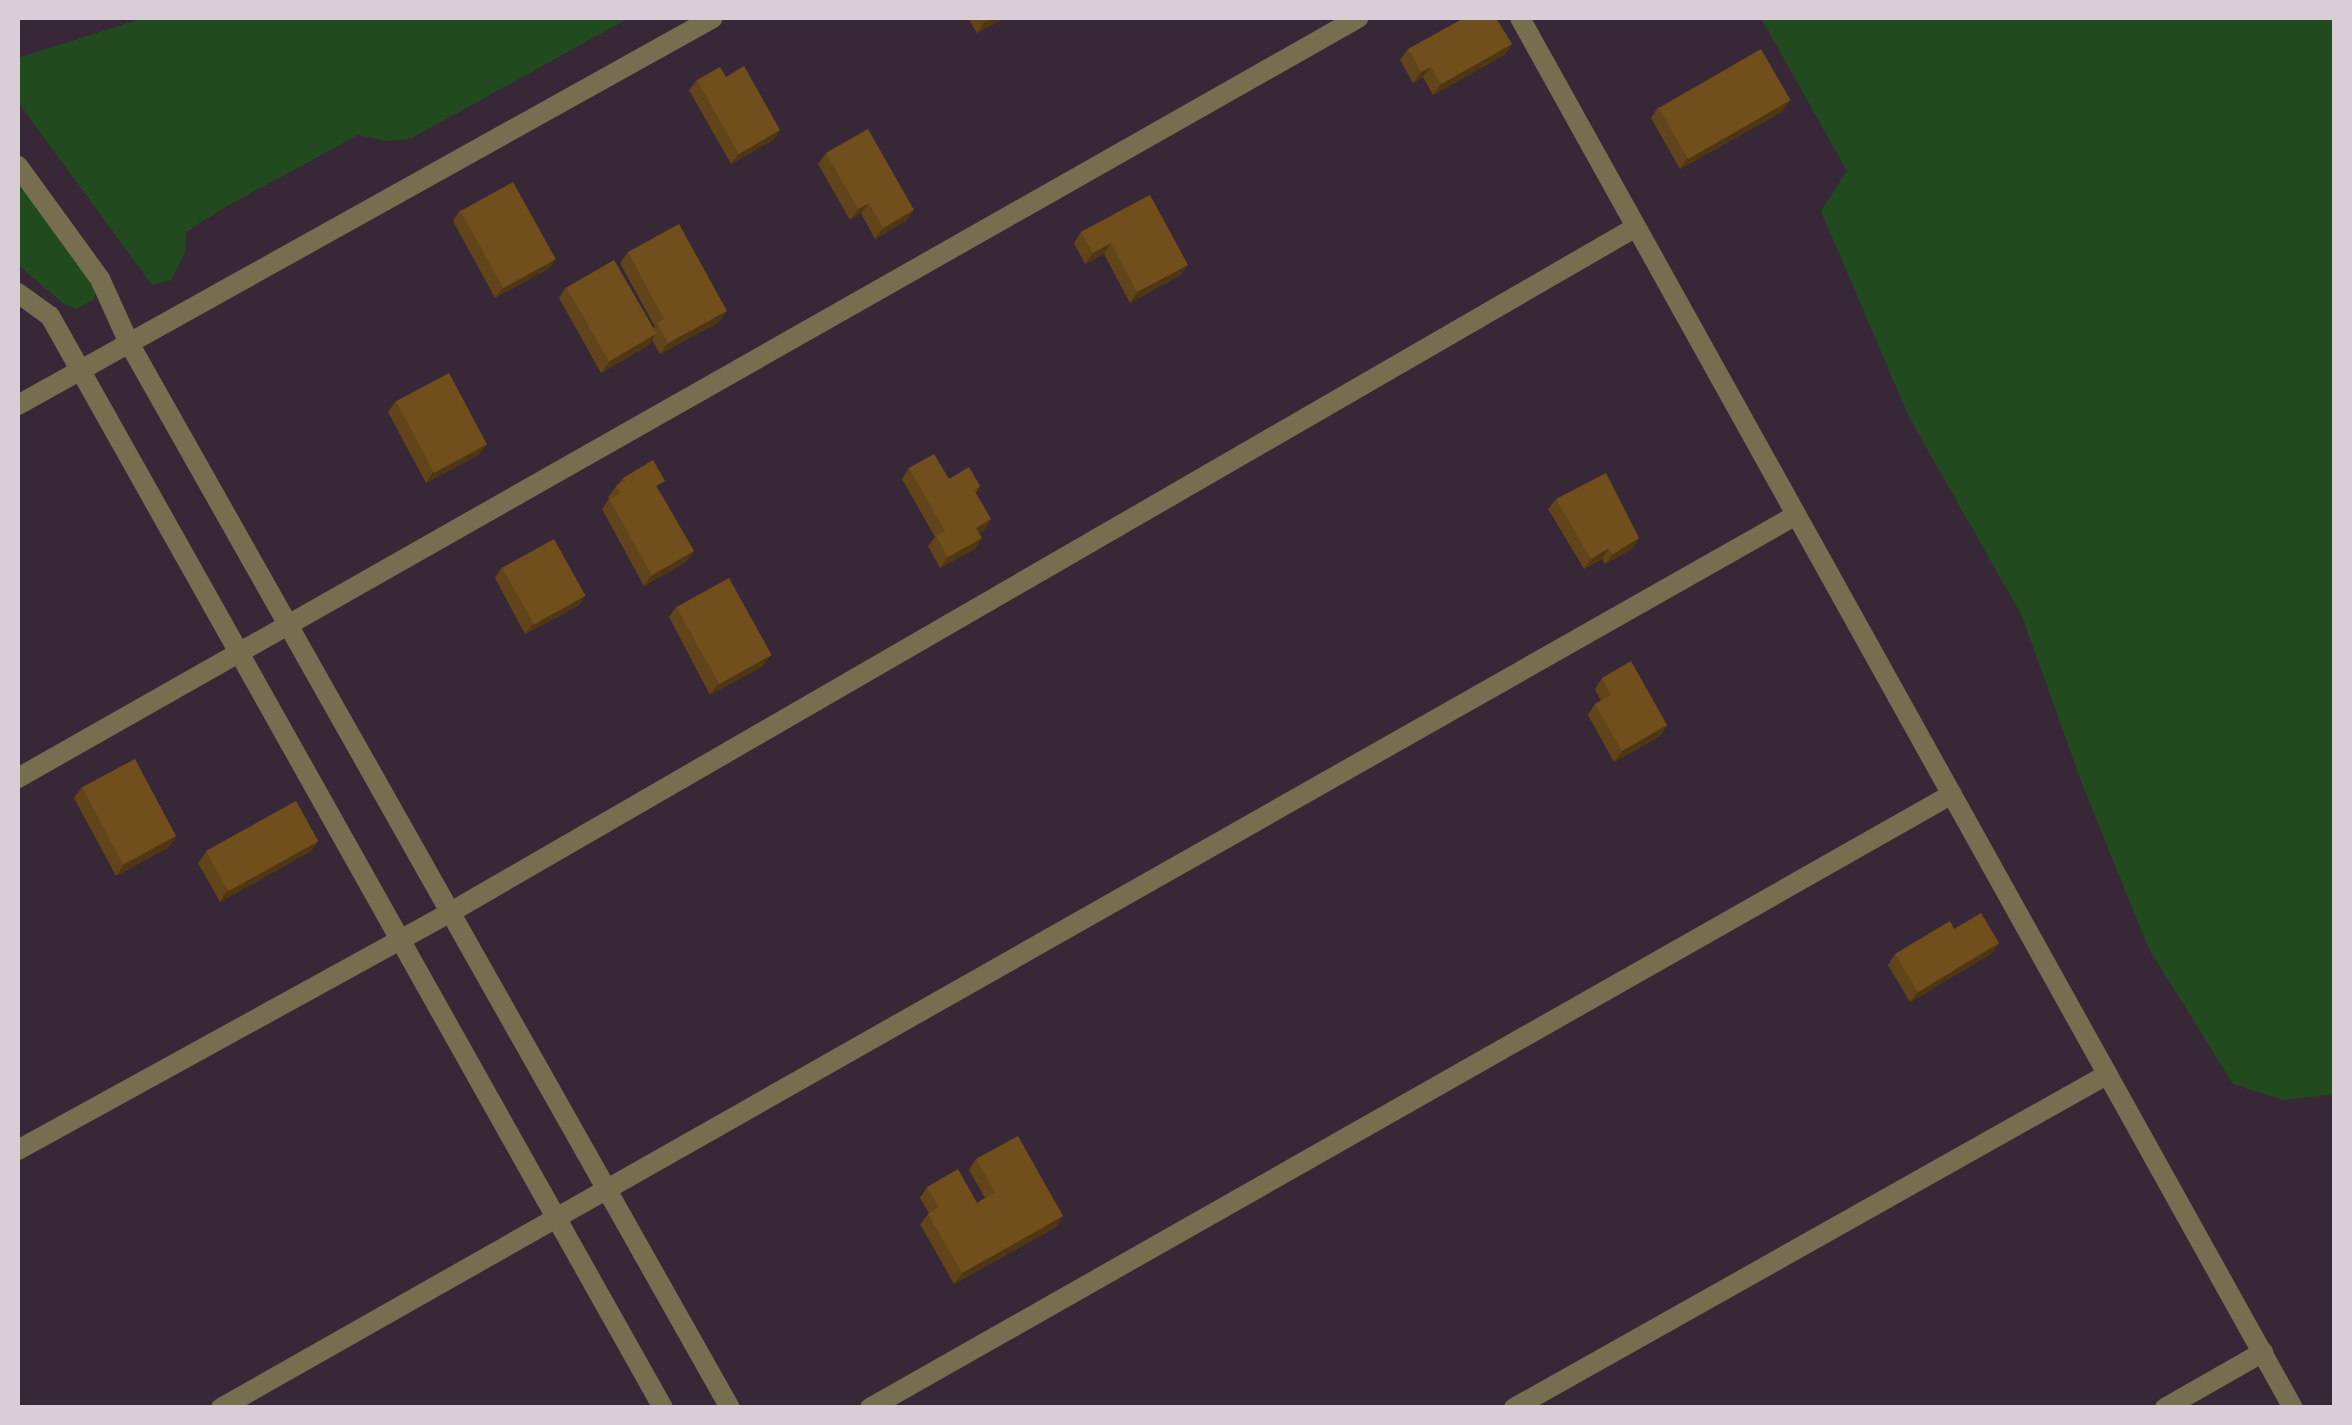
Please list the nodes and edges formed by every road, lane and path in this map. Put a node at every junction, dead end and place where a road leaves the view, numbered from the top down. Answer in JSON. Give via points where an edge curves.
{"nodes":[{"id":1,"x":713,"y":18,"type":"edge"},
{"id":2,"x":1358,"y":18,"type":"edge"},
{"id":3,"x":1520,"y":18,"type":"edge"},
{"id":4,"x":18,"y":166,"type":"edge"},
{"id":5,"x":1636,"y":226,"type":"junction"},
{"id":6,"x":18,"y":293,"type":"edge"},
{"id":7,"x":129,"y":343,"type":"junction"},
{"id":8,"x":80,"y":370,"type":"junction"},
{"id":9,"x":18,"y":405,"type":"edge"},
{"id":10,"x":1796,"y":514,"type":"junction"},
{"id":11,"x":290,"y":628,"type":"junction"},
{"id":12,"x":240,"y":656,"type":"junction"},
{"id":13,"x":18,"y":778,"type":"edge"},
{"id":14,"x":1952,"y":794,"type":"junction"},
{"id":15,"x":451,"y":912,"type":"junction"},
{"id":16,"x":400,"y":940,"type":"junction"},
{"id":17,"x":2108,"y":1074,"type":"junction"},
{"id":18,"x":18,"y":1150,"type":"edge"},
{"id":19,"x":608,"y":1191,"type":"junction"},
{"id":20,"x":558,"y":1219,"type":"junction"},
{"id":21,"x":2262,"y":1352,"type":"junction"},
{"id":22,"x":221,"y":1408,"type":"edge"},
{"id":23,"x":664,"y":1408,"type":"edge"},
{"id":24,"x":730,"y":1408,"type":"edge"},
{"id":25,"x":870,"y":1408,"type":"edge"},
{"id":26,"x":1514,"y":1408,"type":"edge"},
{"id":27,"x":2166,"y":1408,"type":"edge"},
{"id":28,"x":2293,"y":1408,"type":"edge"}],
"edges":[{"from":1,"to":7,"type":"street"},
{"from":2,"to":11,"type":"street"},
{"from":3,"to":5,"type":"street"},
{"from":4,"to":7,"type":"street","via":[[100,279]]},
{"from":5,"to":10,"type":"street"},
{"from":5,"to":15,"type":"street"},
{"from":6,"to":8,"type":"street","via":[[50,316]]},
{"from":7,"to":8,"type":"street"},
{"from":7,"to":11,"type":"street"},
{"from":8,"to":9,"type":"street"},
{"from":8,"to":12,"type":"street"},
{"from":10,"to":14,"type":"street"},
{"from":10,"to":19,"type":"street"},
{"from":11,"to":12,"type":"street"},
{"from":11,"to":15,"type":"street"},
{"from":12,"to":13,"type":"street"},
{"from":12,"to":16,"type":"street"},
{"from":14,"to":17,"type":"street"},
{"from":14,"to":25,"type":"street"},
{"from":15,"to":16,"type":"street"},
{"from":15,"to":19,"type":"street"},
{"from":16,"to":18,"type":"street"},
{"from":16,"to":20,"type":"street"},
{"from":17,"to":21,"type":"street"},
{"from":17,"to":26,"type":"street"},
{"from":19,"to":20,"type":"street"},
{"from":19,"to":24,"type":"street"},
{"from":20,"to":22,"type":"street"},
{"from":20,"to":23,"type":"street"},
{"from":21,"to":27,"type":"street"},
{"from":21,"to":28,"type":"street"}]}
